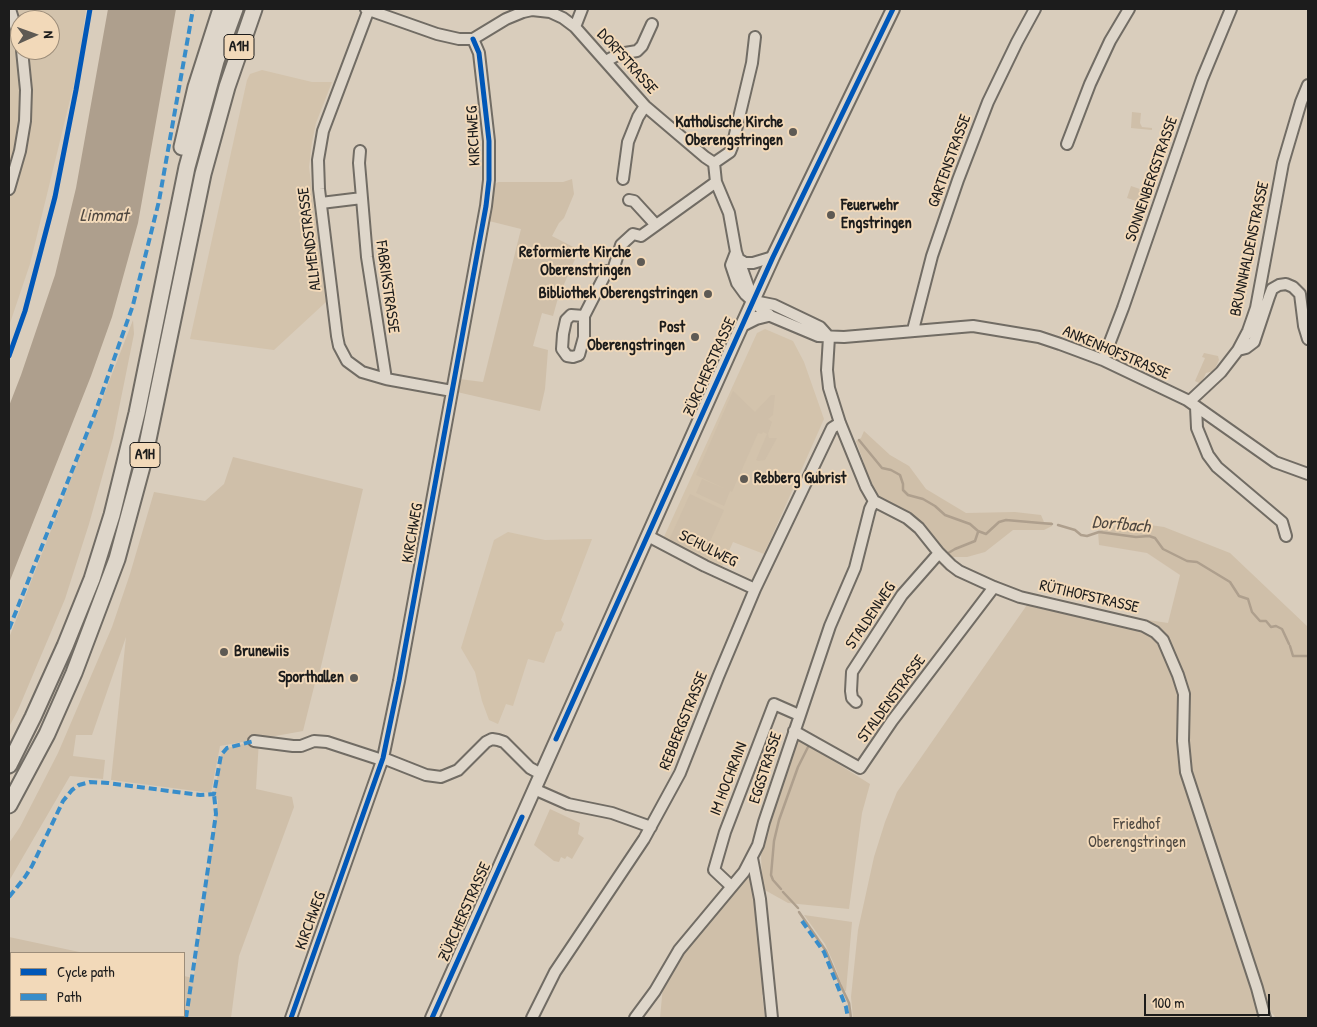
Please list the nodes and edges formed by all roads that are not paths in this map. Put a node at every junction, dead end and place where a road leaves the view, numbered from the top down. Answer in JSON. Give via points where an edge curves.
{"nodes":[{"id":1,"x":221,"y":9,"type":"edge"},
{"id":2,"x":235,"y":9,"type":"edge"},
{"id":3,"x":254,"y":9,"type":"edge"},
{"id":4,"x":368,"y":9,"type":"edge"},
{"id":5,"x":582,"y":9,"type":"edge"},
{"id":6,"x":893,"y":9,"type":"edge"},
{"id":7,"x":1035,"y":9,"type":"edge"},
{"id":8,"x":1128,"y":9,"type":"edge"},
{"id":9,"x":1231,"y":9,"type":"edge"},
{"id":10,"x":652,"y":24,"type":"dead end"},
{"id":11,"x":576,"y":27,"type":"junction"},
{"id":12,"x":754,"y":37,"type":"dead end"},
{"id":13,"x":473,"y":39,"type":"junction"},
{"id":14,"x":23,"y":60,"type":"edge"},
{"id":15,"x":606,"y":61,"type":"junction"},
{"id":16,"x":1308,"y":85,"type":"edge"},
{"id":17,"x":645,"y":106,"type":"junction"},
{"id":18,"x":1067,"y":144,"type":"dead end"},
{"id":19,"x":360,"y":151,"type":"dead end"},
{"id":20,"x":714,"y":163,"type":"junction"},
{"id":21,"x":623,"y":179,"type":"dead end"},
{"id":22,"x":716,"y":182,"type":"junction"},
{"id":23,"x":9,"y":189,"type":"edge"},
{"id":24,"x":362,"y":198,"type":"junction"},
{"id":25,"x":629,"y":200,"type":"dead end"},
{"id":26,"x":321,"y":203,"type":"junction"},
{"id":27,"x":656,"y":225,"type":"junction"},
{"id":28,"x":738,"y":256,"type":"junction"},
{"id":29,"x":773,"y":257,"type":"junction"},
{"id":30,"x":754,"y":301,"type":"junction"},
{"id":31,"x":768,"y":315,"type":"junction"},
{"id":32,"x":584,"y":316,"type":"dead end"},
{"id":33,"x":742,"y":325,"type":"junction"},
{"id":34,"x":913,"y":330,"type":"junction"},
{"id":35,"x":829,"y":337,"type":"junction"},
{"id":36,"x":1308,"y":339,"type":"edge"},
{"id":37,"x":150,"y":346,"type":"junction"},
{"id":38,"x":1238,"y":350,"type":"junction"},
{"id":39,"x":1103,"y":360,"type":"junction"},
{"id":40,"x":386,"y":379,"type":"junction"},
{"id":41,"x":452,"y":391,"type":"junction"},
{"id":42,"x":1193,"y":404,"type":"junction"},
{"id":43,"x":840,"y":423,"type":"junction"},
{"id":44,"x":1308,"y":474,"type":"edge"},
{"id":45,"x":874,"y":501,"type":"junction"},
{"id":46,"x":648,"y":536,"type":"junction"},
{"id":47,"x":1286,"y":536,"type":"dead end"},
{"id":48,"x":939,"y":553,"type":"junction"},
{"id":49,"x":994,"y":587,"type":"junction"},
{"id":50,"x":755,"y":589,"type":"junction"},
{"id":51,"x":856,"y":702,"type":"dead end"},
{"id":52,"x":799,"y":715,"type":"junction"},
{"id":53,"x":794,"y":731,"type":"junction"},
{"id":54,"x":254,"y":741,"type":"dead end"},
{"id":55,"x":382,"y":759,"type":"junction"},
{"id":56,"x":9,"y":764,"type":"edge"},
{"id":57,"x":541,"y":774,"type":"junction"},
{"id":58,"x":534,"y":789,"type":"junction"},
{"id":59,"x":9,"y":805,"type":"edge"},
{"id":60,"x":651,"y":827,"type":"junction"},
{"id":61,"x":752,"y":858,"type":"junction"},
{"id":62,"x":731,"y":886,"type":"junction"},
{"id":63,"x":772,"y":1013,"type":"edge"},
{"id":64,"x":291,"y":1018,"type":"edge"},
{"id":65,"x":432,"y":1018,"type":"edge"},
{"id":66,"x":532,"y":1018,"type":"edge"},
{"id":67,"x":635,"y":1018,"type":"edge"},
{"id":68,"x":1264,"y":1018,"type":"edge"}],
"edges":[{"from":1,"to":37,"type":"highway","via":[[186,125]]},
{"from":2,"to":37,"type":"highway","number":"A1H","via":[[216,61],[194,140]]},
{"from":3,"to":59,"type":"highway","number":"A1H","via":[[229,79],[203,174],[137,492],[117,558],[74,673],[47,734]]},
{"from":4,"to":13,"type":"street","via":[[448,38]]},
{"from":4,"to":26,"type":"street","name":"ALLMENDSTRASSE","via":[[322,131],[318,173]]},
{"from":5,"to":11,"type":"street"},
{"from":6,"to":29,"type":"main road","name":"ZÜRCHERSTRASSE"},
{"from":7,"to":34,"type":"street","name":"GARTENSTRASSE","via":[[1016,42],[973,141],[932,256]]},
{"from":8,"to":18,"type":"street","via":[[1090,84]]},
{"from":9,"to":39,"type":"street","name":"SONNENBERGSTRASSE","via":[[1202,79]]},
{"from":10,"to":15,"type":"street","via":[[637,51],[619,54]]},
{"from":11,"to":13,"type":"street","name":"DORFSTRASSE","via":[[550,12],[532,10],[506,19]]},
{"from":11,"to":15,"type":"street","name":"DORFSTRASSE"},
{"from":12,"to":20,"type":"street","via":[[752,63],[732,147]]},
{"from":13,"to":41,"type":"street","name":"KIRCHWEG","via":[[479,53],[485,98],[489,180]]},
{"from":14,"to":23,"type":"street","via":[[25,121]]},
{"from":15,"to":17,"type":"street","name":"DORFSTRASSE"},
{"from":16,"to":38,"type":"street","name":"BRUNNHALDENSTRASSE","via":[[1283,163],[1256,308]]},
{"from":17,"to":20,"type":"street","name":"DORFSTRASSE"},
{"from":17,"to":21,"type":"street","via":[[628,142]]},
{"from":19,"to":24,"type":"street","name":"FABRIKSTRASSE"},
{"from":20,"to":22,"type":"street"},
{"from":22,"to":27,"type":"street"},
{"from":22,"to":28,"type":"street","via":[[729,213]]},
{"from":24,"to":26,"type":"street"},
{"from":24,"to":40,"type":"street","name":"FABRIKSTRASSE","via":[[367,257]]},
{"from":25,"to":27,"type":"street","via":[[634,201]]},
{"from":26,"to":40,"type":"street","name":"ALLMENDSTRASSE","via":[[339,346],[354,367]]},
{"from":27,"to":32,"type":"street","via":[[640,236],[632,234],[621,244],[614,268],[607,271]]},
{"from":28,"to":29,"type":"street","via":[[753,264]]},
{"from":28,"to":30,"type":"street"},
{"from":29,"to":30,"type":"main road","name":"ZÜRCHERSTRASSE"},
{"from":30,"to":31,"type":"street"},
{"from":30,"to":33,"type":"main road","name":"ZÜRCHERSTRASSE"},
{"from":30,"to":35,"type":"street","via":[[774,305],[820,327]]},
{"from":31,"to":33,"type":"main road"},
{"from":31,"to":35,"type":"street","via":[[818,336]]},
{"from":33,"to":46,"type":"main road","name":"ZÜRCHERSTRASSE"},
{"from":34,"to":35,"type":"street","name":"ANKENHOFSTRASSE"},
{"from":34,"to":39,"type":"street","name":"ANKENHOFSTRASSE","via":[[973,326],[1009,331],[1060,344]]},
{"from":35,"to":43,"type":"street","via":[[829,388]]},
{"from":36,"to":38,"type":"street","via":[[1300,294],[1286,284],[1279,285],[1272,289],[1254,342]]},
{"from":37,"to":56,"type":"highway","number":"A1H","via":[[126,459],[92,579],[54,671]]},
{"from":38,"to":42,"type":"street","name":"BRUNNHALDENSTRASSE"},
{"from":39,"to":42,"type":"street","name":"ANKENHOFSTRASSE"},
{"from":40,"to":41,"type":"street","name":"ALLMENDSTRASSE"},
{"from":41,"to":55,"type":"street","name":"KIRCHWEG"},
{"from":42,"to":44,"type":"street","name":"ANKENHOFSTRASSE","via":[[1276,462]]},
{"from":42,"to":47,"type":"street","via":[[1197,428],[1208,455],[1282,522]]},
{"from":43,"to":45,"type":"street"},
{"from":43,"to":50,"type":"street","name":"REBBERGSTRASSE","via":[[832,428]]},
{"from":45,"to":48,"type":"street","name":"RÜTIHOFSTRASSE","via":[[907,518]]},
{"from":45,"to":52,"type":"street","name":"EGGSTRASSE","via":[[855,568],[830,626]]},
{"from":46,"to":50,"type":"street","name":"SCHULWEG"},
{"from":46,"to":57,"type":"main road","name":"ZÜRCHERSTRASSE"},
{"from":48,"to":49,"type":"street","name":"RÜTIHOFSTRASSE","via":[[959,571]]},
{"from":48,"to":51,"type":"street","name":"STALDENWEG","via":[[902,595],[852,672],[851,691]]},
{"from":49,"to":53,"type":"street","name":"STALDENSTRASSE","via":[[860,768]]},
{"from":49,"to":68,"type":"street","name":"RÜTIHOFSTRASSE","via":[[1020,597],[1144,626],[1163,640],[1184,694],[1186,772]]},
{"from":50,"to":60,"type":"street","name":"REBBERGSTRASSE","via":[[680,773]]},
{"from":52,"to":53,"type":"street","name":"EGGSTRASSE"},
{"from":52,"to":62,"type":"street","name":"IM HOCHRAIN","via":[[774,704],[725,832],[714,870]]},
{"from":53,"to":61,"type":"street","name":"EGGSTRASSE"},
{"from":54,"to":55,"type":"street","via":[[293,746],[314,741],[327,742]]},
{"from":55,"to":57,"type":"street","via":[[441,777],[458,770],[492,739],[504,742],[530,768]]},
{"from":55,"to":64,"type":"street","name":"KIRCHWEG"},
{"from":57,"to":58,"type":"main road","name":"ZÜRCHERSTRASSE"},
{"from":58,"to":60,"type":"street","via":[[568,804],[612,813]]},
{"from":58,"to":65,"type":"main road","name":"ZÜRCHERSTRASSE"},
{"from":60,"to":66,"type":"street","name":"REBBERGSTRASSE","via":[[555,972]]},
{"from":61,"to":62,"type":"street","name":"EGGSTRASSE"},
{"from":61,"to":63,"type":"street"},
{"from":62,"to":67,"type":"street","name":"EGGSTRASSE","via":[[679,950],[656,991]]}]}
